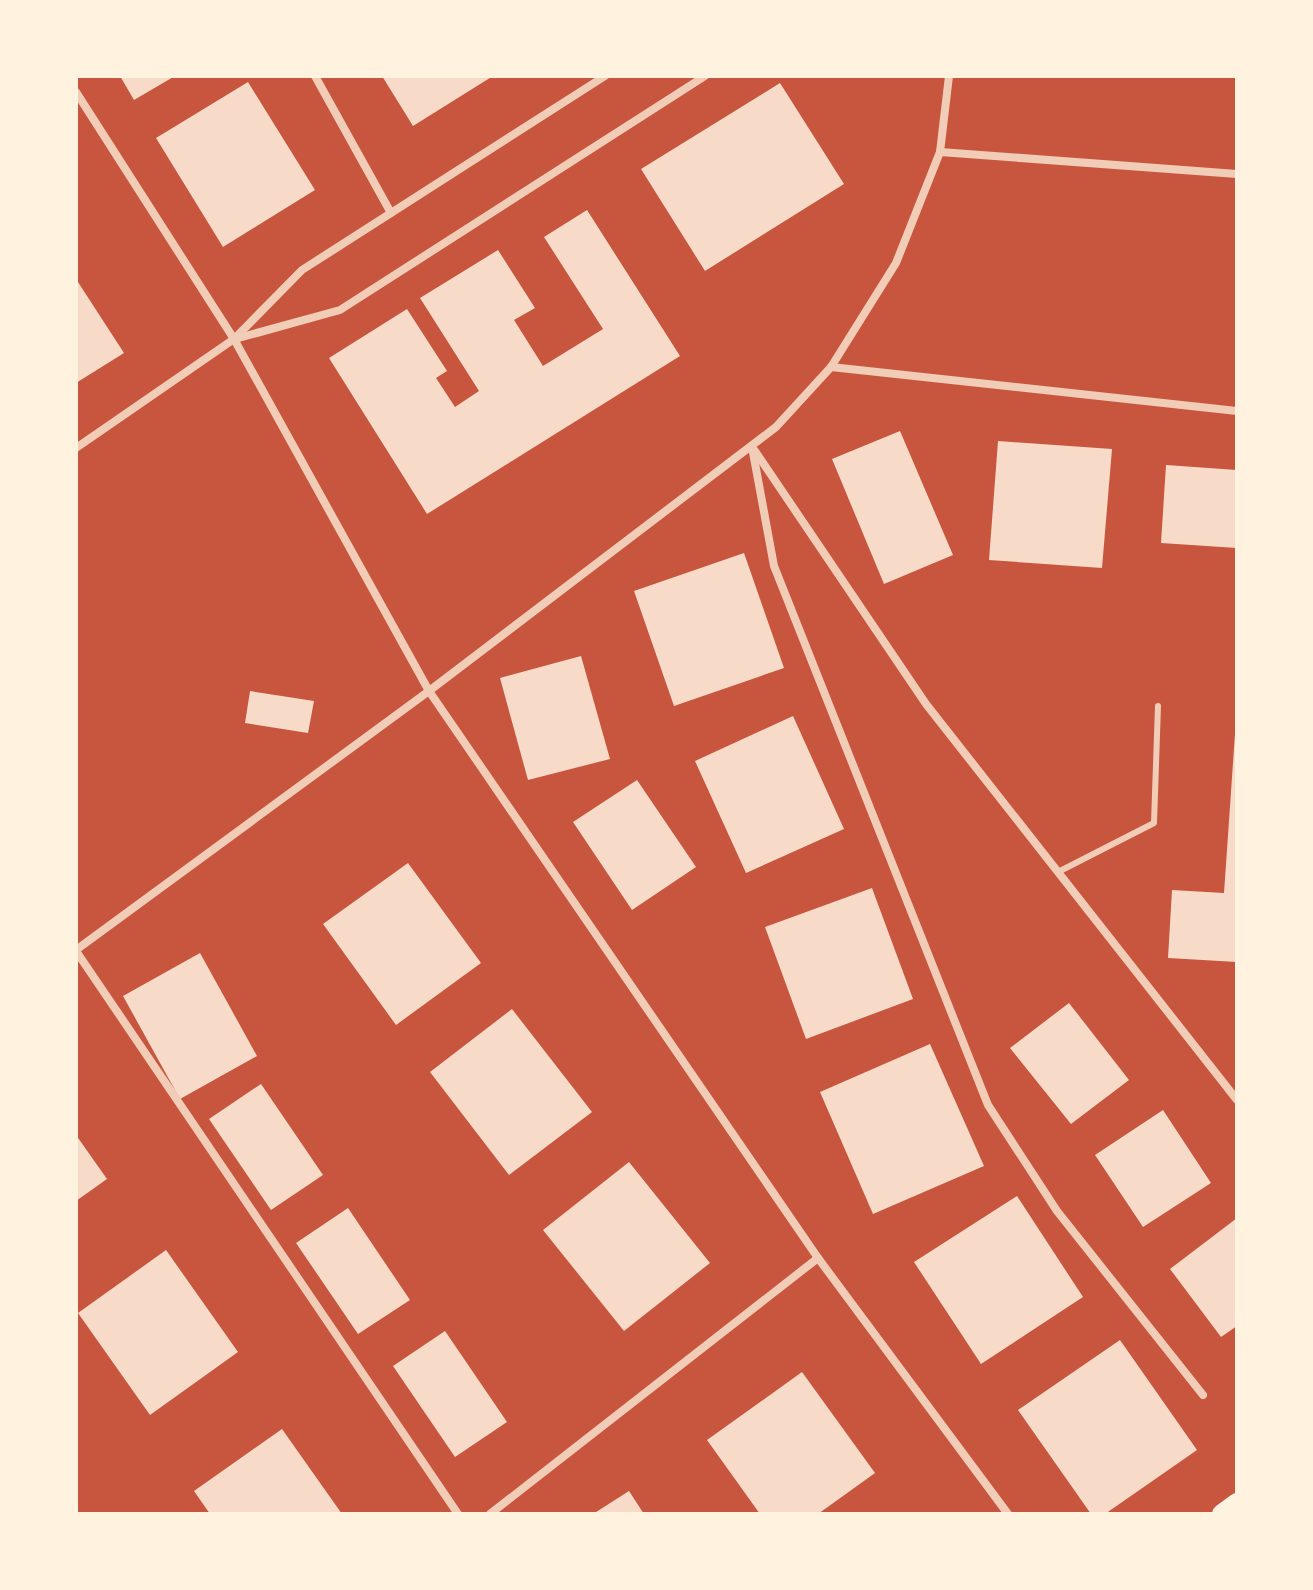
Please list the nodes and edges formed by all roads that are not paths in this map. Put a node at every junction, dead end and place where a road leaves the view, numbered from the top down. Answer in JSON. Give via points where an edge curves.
{"nodes":[{"id":1,"x":315,"y":76,"type":"edge"},
{"id":2,"x":605,"y":76,"type":"edge"},
{"id":3,"x":705,"y":76,"type":"edge"},
{"id":4,"x":949,"y":76,"type":"edge"},
{"id":5,"x":591,"y":80,"type":"edge"},
{"id":6,"x":76,"y":92,"type":"edge"},
{"id":7,"x":940,"y":152,"type":"junction"},
{"id":8,"x":1237,"y":174,"type":"edge"},
{"id":9,"x":391,"y":213,"type":"junction"},
{"id":10,"x":234,"y":339,"type":"junction"},
{"id":11,"x":831,"y":367,"type":"junction"},
{"id":12,"x":1237,"y":411,"type":"edge"},
{"id":13,"x":752,"y":447,"type":"junction"},
{"id":14,"x":76,"y":448,"type":"edge"},
{"id":15,"x":429,"y":691,"type":"junction"},
{"id":16,"x":1158,"y":706,"type":"dead end"},
{"id":17,"x":1058,"y":872,"type":"junction"},
{"id":18,"x":76,"y":950,"type":"edge"},
{"id":19,"x":1237,"y":1100,"type":"edge"},
{"id":20,"x":818,"y":1258,"type":"junction"},
{"id":21,"x":1203,"y":1395,"type":"dead end"},
{"id":22,"x":1237,"y":1503,"type":"edge"},
{"id":23,"x":458,"y":1514,"type":"edge"},
{"id":24,"x":490,"y":1514,"type":"edge"},
{"id":25,"x":1008,"y":1514,"type":"edge"},
{"id":26,"x":1222,"y":1514,"type":"edge"}],
"edges":[{"from":1,"to":9,"type":"street"},
{"from":2,"to":5,"type":"street"},
{"from":3,"to":10,"type":"street","via":[[340,310]]},
{"from":4,"to":7,"type":"street"},
{"from":5,"to":9,"type":"street"},
{"from":6,"to":10,"type":"street"},
{"from":7,"to":8,"type":"street"},
{"from":7,"to":11,"type":"street","via":[[896,263]]},
{"from":9,"to":10,"type":"street","via":[[302,270]]},
{"from":10,"to":14,"type":"street"},
{"from":10,"to":15,"type":"street"},
{"from":11,"to":12,"type":"street"},
{"from":11,"to":13,"type":"street"},
{"from":13,"to":15,"type":"street"},
{"from":13,"to":17,"type":"street","via":[[926,704]]},
{"from":13,"to":21,"type":"street","via":[[774,566],[988,1105],[1057,1211]]},
{"from":15,"to":18,"type":"street"},
{"from":15,"to":20,"type":"street"},
{"from":16,"to":17,"type":"lane","via":[[1154,823]]},
{"from":17,"to":19,"type":"street"},
{"from":18,"to":23,"type":"street"},
{"from":20,"to":24,"type":"street"},
{"from":20,"to":25,"type":"street"},
{"from":22,"to":26,"type":"main road"}]}
